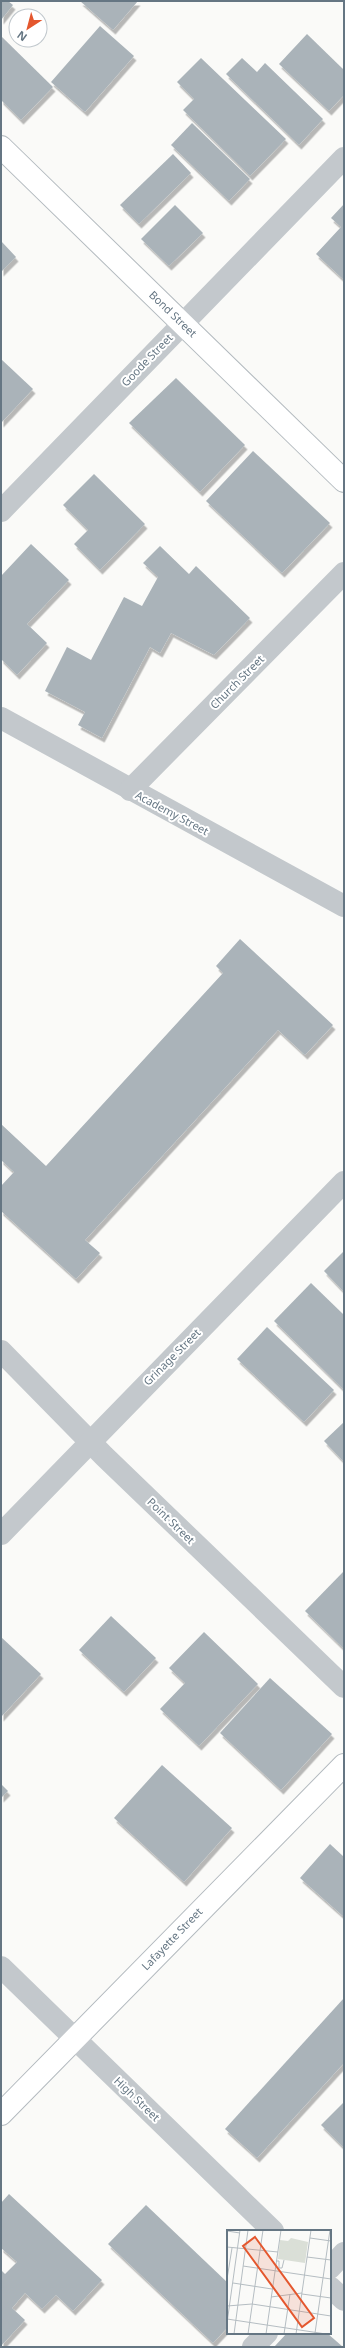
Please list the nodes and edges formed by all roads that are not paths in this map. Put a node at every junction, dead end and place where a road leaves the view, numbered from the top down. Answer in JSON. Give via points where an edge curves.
{"nodes":[{"id":1,"x":1,"y":147,"type":"edge"},
{"id":2,"x":344,"y":158,"type":"edge"},
{"id":3,"x":182,"y":324,"type":"junction"},
{"id":4,"x":344,"y":481,"type":"edge"},
{"id":5,"x":1,"y":511,"type":"edge"},
{"id":6,"x":344,"y":573,"type":"edge"},
{"id":7,"x":1,"y":718,"type":"edge"},
{"id":8,"x":130,"y":790,"type":"junction"},
{"id":9,"x":344,"y":906,"type":"edge"},
{"id":10,"x":344,"y":1182,"type":"edge"},
{"id":11,"x":1,"y":1352,"type":"edge"},
{"id":12,"x":89,"y":1441,"type":"junction"},
{"id":13,"x":1,"y":1534,"type":"edge"},
{"id":14,"x":344,"y":1687,"type":"edge"},
{"id":15,"x":344,"y":1764,"type":"edge"},
{"id":16,"x":1,"y":1968,"type":"edge"},
{"id":17,"x":75,"y":2039,"type":"junction"},
{"id":18,"x":1,"y":2114,"type":"edge"},
{"id":19,"x":272,"y":2230,"type":"edge"},
{"id":20,"x":344,"y":2253,"type":"edge"},
{"id":21,"x":331,"y":2267,"type":"edge"},
{"id":22,"x":331,"y":2287,"type":"edge"},
{"id":23,"x":344,"y":2300,"type":"edge"},
{"id":24,"x":266,"y":2334,"type":"edge"},
{"id":25,"x":253,"y":2347,"type":"edge"}],
"edges":[{"from":1,"to":3,"type":"street","name":"Bond Street"},
{"from":2,"to":3,"type":"street","name":"Goode Street"},
{"from":3,"to":4,"type":"street","name":"Bond Street"},
{"from":3,"to":5,"type":"street","name":"Goode Street"},
{"from":6,"to":8,"type":"street","name":"Church Street"},
{"from":7,"to":8,"type":"street","name":"Academy Street"},
{"from":8,"to":9,"type":"street","name":"Academy Street"},
{"from":10,"to":12,"type":"street","name":"Grinage Street"},
{"from":11,"to":12,"type":"street","name":"Point Street"},
{"from":12,"to":13,"type":"street","name":"Grinage Street"},
{"from":12,"to":14,"type":"street","name":"Point Street"},
{"from":15,"to":17,"type":"street","name":"Lafayette Street"},
{"from":16,"to":17,"type":"street","name":"High Street"},
{"from":17,"to":18,"type":"street","name":"Lafayette Street"},
{"from":17,"to":19,"type":"street","name":"High Street"},
{"from":20,"to":21,"type":"street"},
{"from":22,"to":23,"type":"street"},
{"from":24,"to":25,"type":"street"}]}
